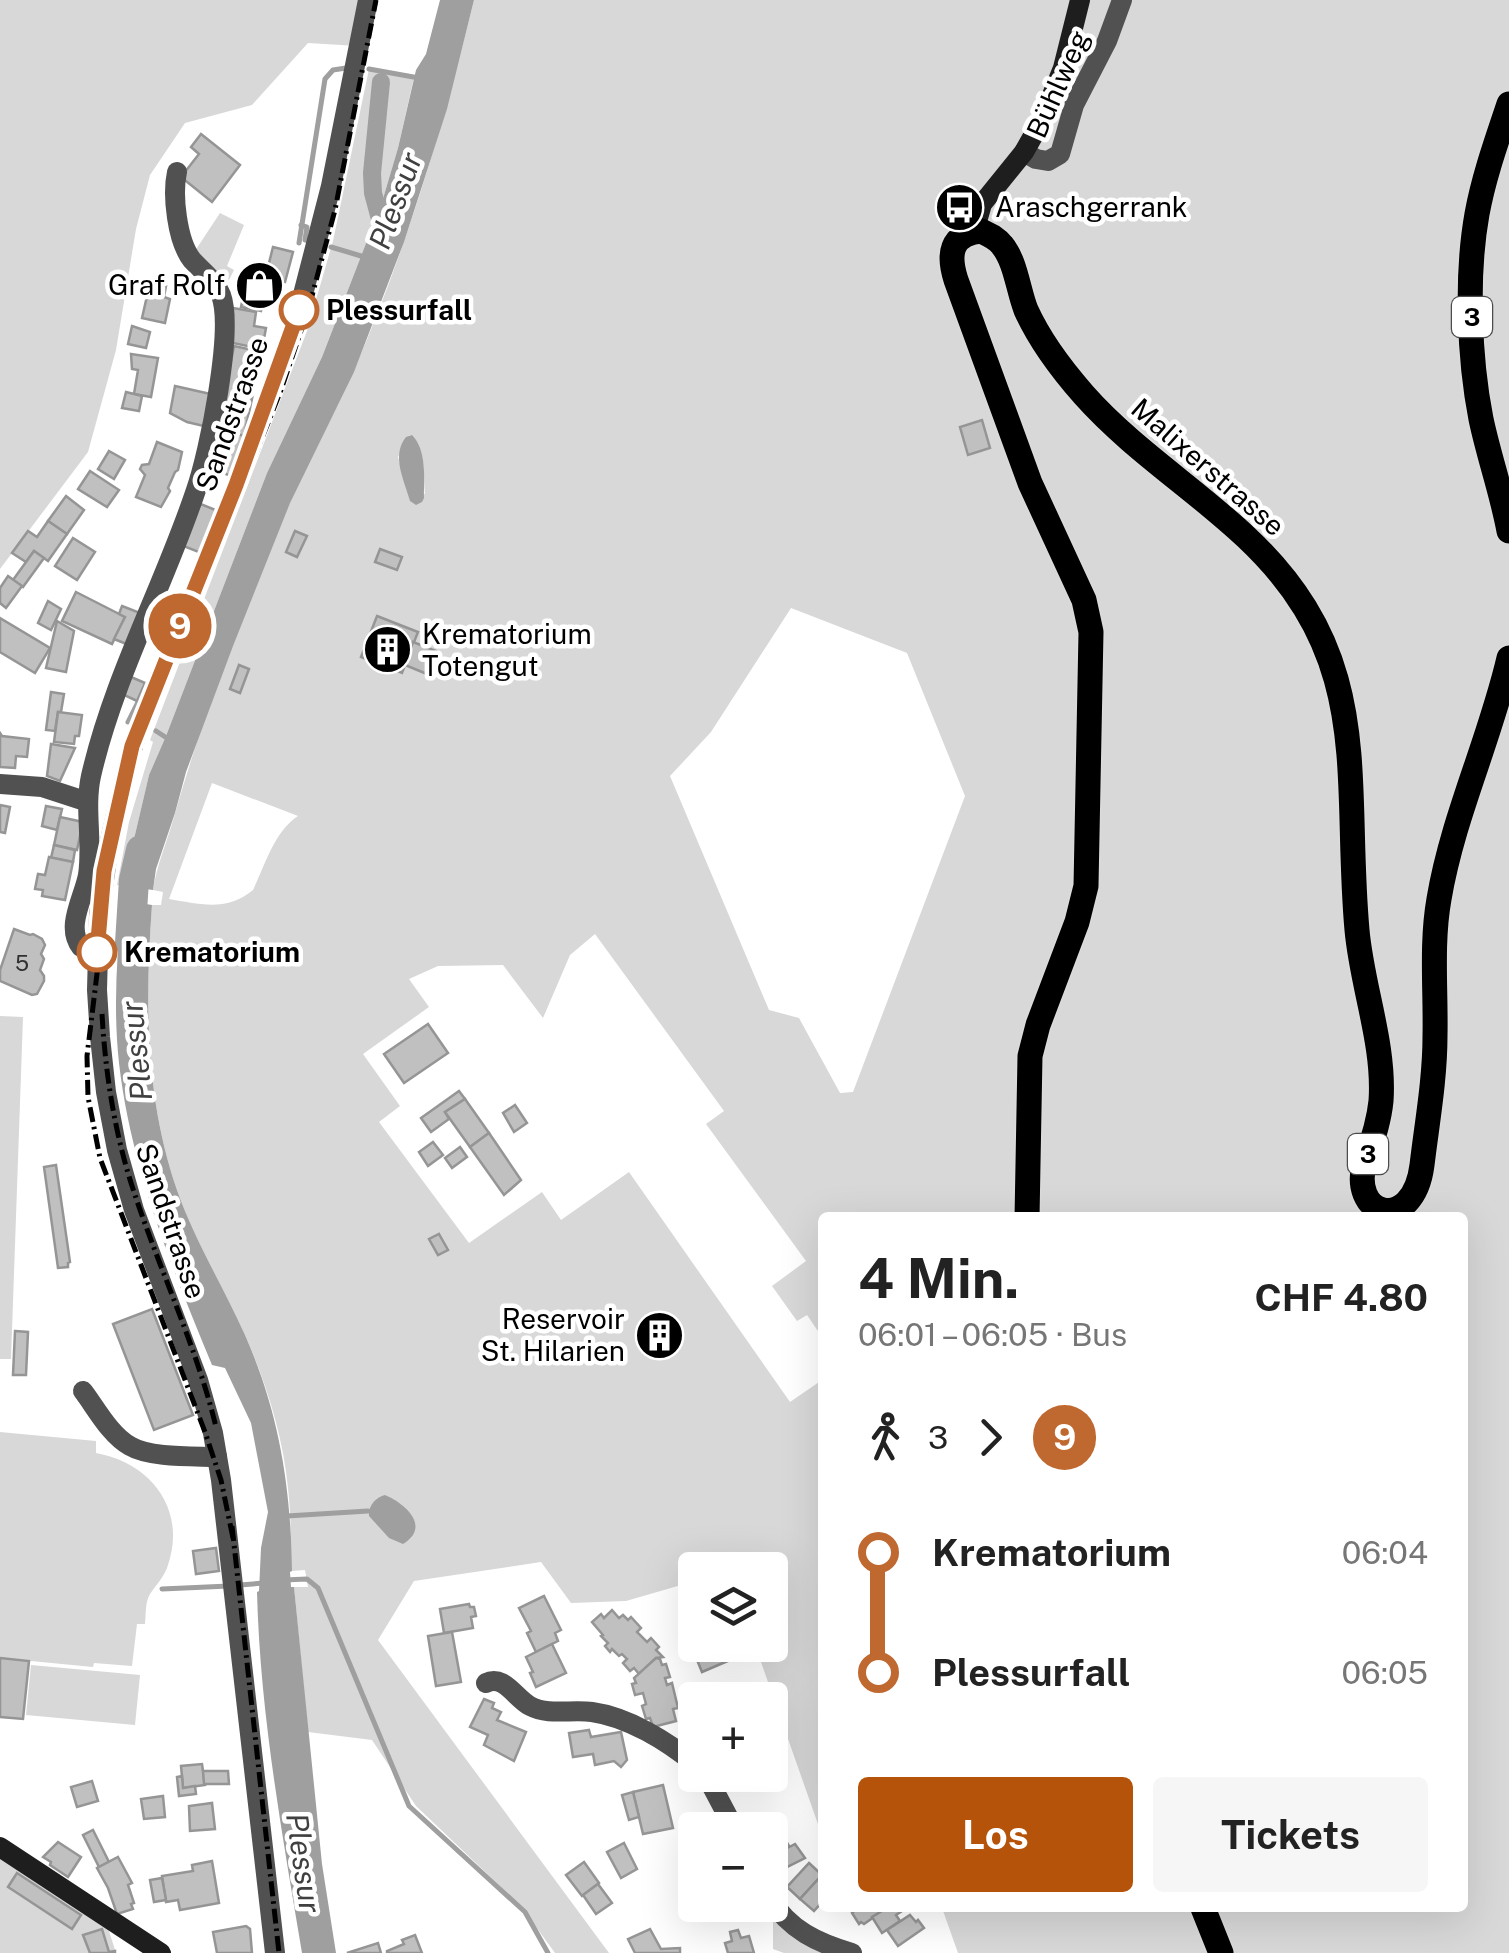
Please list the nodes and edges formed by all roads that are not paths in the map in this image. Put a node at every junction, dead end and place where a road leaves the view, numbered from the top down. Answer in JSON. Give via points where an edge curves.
{"nodes":[{"id":1,"x":368,"y":0,"type":"edge"},
{"id":2,"x":1080,"y":0,"type":"edge"},
{"id":3,"x":1122,"y":0,"type":"edge"},
{"id":4,"x":1509,"y":104,"type":"edge"},
{"id":5,"x":1024,"y":152,"type":"junction"},
{"id":6,"x":177,"y":172,"type":"dead end"},
{"id":7,"x":974,"y":232,"type":"junction"},
{"id":8,"x":1509,"y":530,"type":"edge"},
{"id":9,"x":1509,"y":658,"type":"edge"},
{"id":10,"x":0,"y":784,"type":"edge"},
{"id":11,"x":88,"y":802,"type":"junction"},
{"id":12,"x":97,"y":952,"type":"junction"},
{"id":13,"x":1027,"y":1212,"type":"edge"},
{"id":14,"x":82,"y":1391,"type":"dead end"},
{"id":15,"x":217,"y":1457,"type":"junction"},
{"id":16,"x":486,"y":1683,"type":"dead end"},
{"id":17,"x":678,"y":1752,"type":"edge"},
{"id":18,"x":0,"y":1847,"type":"edge"},
{"id":19,"x":1205,"y":1912,"type":"edge"},
{"id":20,"x":788,"y":1921,"type":"edge"},
{"id":21,"x":161,"y":1953,"type":"edge"},
{"id":22,"x":275,"y":1953,"type":"edge"},
{"id":23,"x":852,"y":1953,"type":"edge"},
{"id":24,"x":1221,"y":1953,"type":"edge"}],
"edges":[{"from":1,"to":12,"type":"street","name":"Sandstrasse","via":[[299,310],[132,746],[104,871]]},
{"from":2,"to":5,"type":"street","via":[[1060,78]]},
{"from":3,"to":5,"type":"street","name":"Bühlweg","via":[[1074,104],[1060,154],[1048,161]]},
{"from":4,"to":8,"type":"main road","number":"3","via":[[1476,217],[1472,303],[1481,417]]},
{"from":5,"to":7,"type":"street","via":[[982,204]]},
{"from":6,"to":11,"type":"street","via":[[182,243],[216,285],[224,310],[217,400],[197,490],[116,694]]},
{"from":7,"to":9,"type":"main road","name":"Malixerstrasse","number":"3","via":[[1002,244],[1029,316],[1073,382],[1276,568],[1311,617],[1330,659],[1348,732],[1357,933],[1381,1073],[1379,1114],[1361,1183],[1364,1196],[1380,1209],[1408,1203],[1420,1181],[1434,1066],[1438,904]]},
{"from":7,"to":13,"type":"main road","via":[[955,244],[952,270],[1030,483],[1084,600],[1090,632],[1086,886],[1030,1056]]},
{"from":10,"to":11,"type":"street","via":[[42,787]]},
{"from":11,"to":12,"type":"street","via":[[89,862],[74,933],[82,948]]},
{"from":12,"to":15,"type":"street","name":"Sandstrasse","via":[[100,1037],[117,1150],[198,1380]]},
{"from":14,"to":15,"type":"street","via":[[129,1446]]},
{"from":15,"to":22,"type":"street","name":"Sandstrasse"},
{"from":16,"to":17,"type":"street","via":[[502,1682],[537,1709],[618,1719]]},
{"from":18,"to":21,"type":"street"},
{"from":19,"to":24,"type":"main road"},
{"from":20,"to":23,"type":"street"}]}
